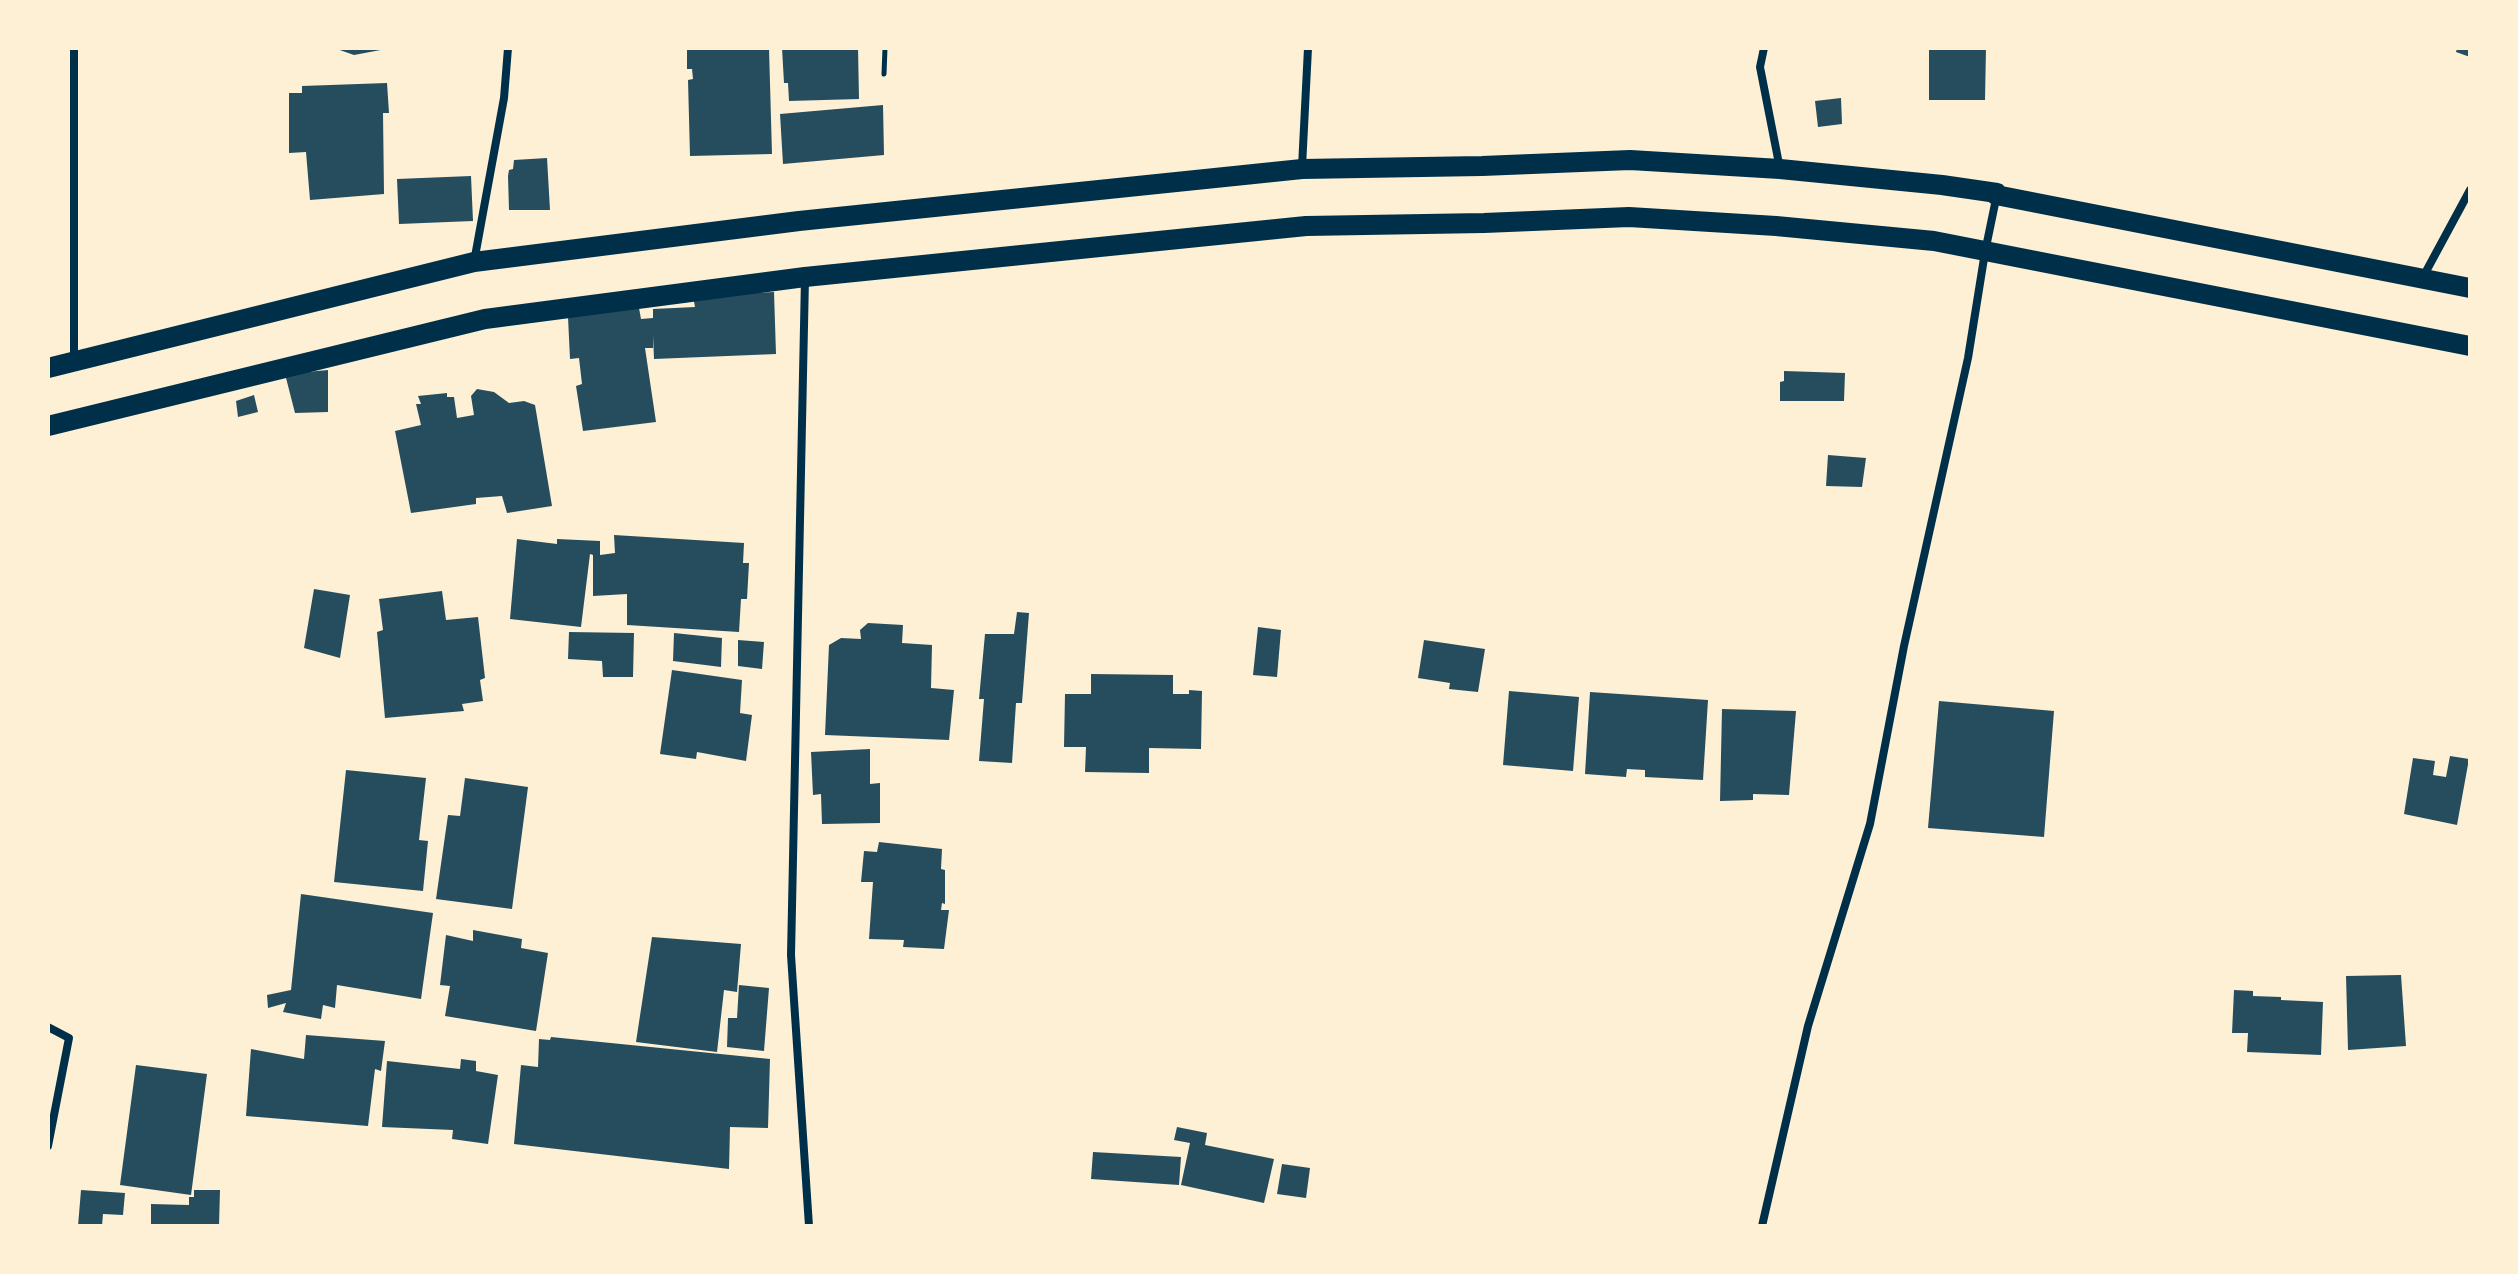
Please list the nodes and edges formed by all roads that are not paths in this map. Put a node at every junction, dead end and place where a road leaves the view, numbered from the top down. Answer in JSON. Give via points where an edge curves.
{"nodes":[{"id":1,"x":74,"y":48,"type":"edge"},
{"id":2,"x":508,"y":48,"type":"edge"},
{"id":3,"x":1308,"y":48,"type":"edge"},
{"id":4,"x":1764,"y":48,"type":"edge"},
{"id":5,"x":1302,"y":169,"type":"junction"},
{"id":6,"x":1780,"y":169,"type":"junction"},
{"id":7,"x":2470,"y":190,"type":"edge"},
{"id":8,"x":1997,"y":193,"type":"junction"},
{"id":9,"x":1985,"y":252,"type":"junction"},
{"id":10,"x":474,"y":262,"type":"junction"},
{"id":11,"x":805,"y":277,"type":"junction"},
{"id":12,"x":2423,"y":278,"type":"junction"},
{"id":13,"x":2470,"y":288,"type":"edge"},
{"id":14,"x":2470,"y":346,"type":"edge"},
{"id":15,"x":74,"y":360,"type":"junction"},
{"id":16,"x":48,"y":368,"type":"edge"},
{"id":17,"x":48,"y":426,"type":"edge"},
{"id":18,"x":48,"y":1027,"type":"edge"},
{"id":19,"x":48,"y":1146,"type":"edge"},
{"id":20,"x":809,"y":1226,"type":"edge"},
{"id":21,"x":1762,"y":1226,"type":"edge"}],
"edges":[{"from":1,"to":15,"type":"street"},
{"from":2,"to":10,"type":"street"},
{"from":3,"to":5,"type":"street"},
{"from":4,"to":6,"type":"street","via":[[1760,67]]},
{"from":5,"to":6,"type":"main road","via":[[1630,160]]},
{"from":5,"to":10,"type":"main road","via":[[799,221]]},
{"from":6,"to":8,"type":"main road"},
{"from":7,"to":12,"type":"street"},
{"from":8,"to":9,"type":"street"},
{"from":8,"to":12,"type":"main road"},
{"from":9,"to":11,"type":"main road","via":[[1934,241],[1629,217],[1306,226]]},
{"from":9,"to":14,"type":"main road"},
{"from":9,"to":21,"type":"street","via":[[1968,358],[1870,824],[1808,1026]]},
{"from":10,"to":15,"type":"main road"},
{"from":11,"to":17,"type":"main road","via":[[485,319]]},
{"from":11,"to":20,"type":"street","via":[[791,955]]},
{"from":12,"to":13,"type":"main road"},
{"from":15,"to":16,"type":"main road"},
{"from":18,"to":19,"type":"street","via":[[69,1038]]}]}
